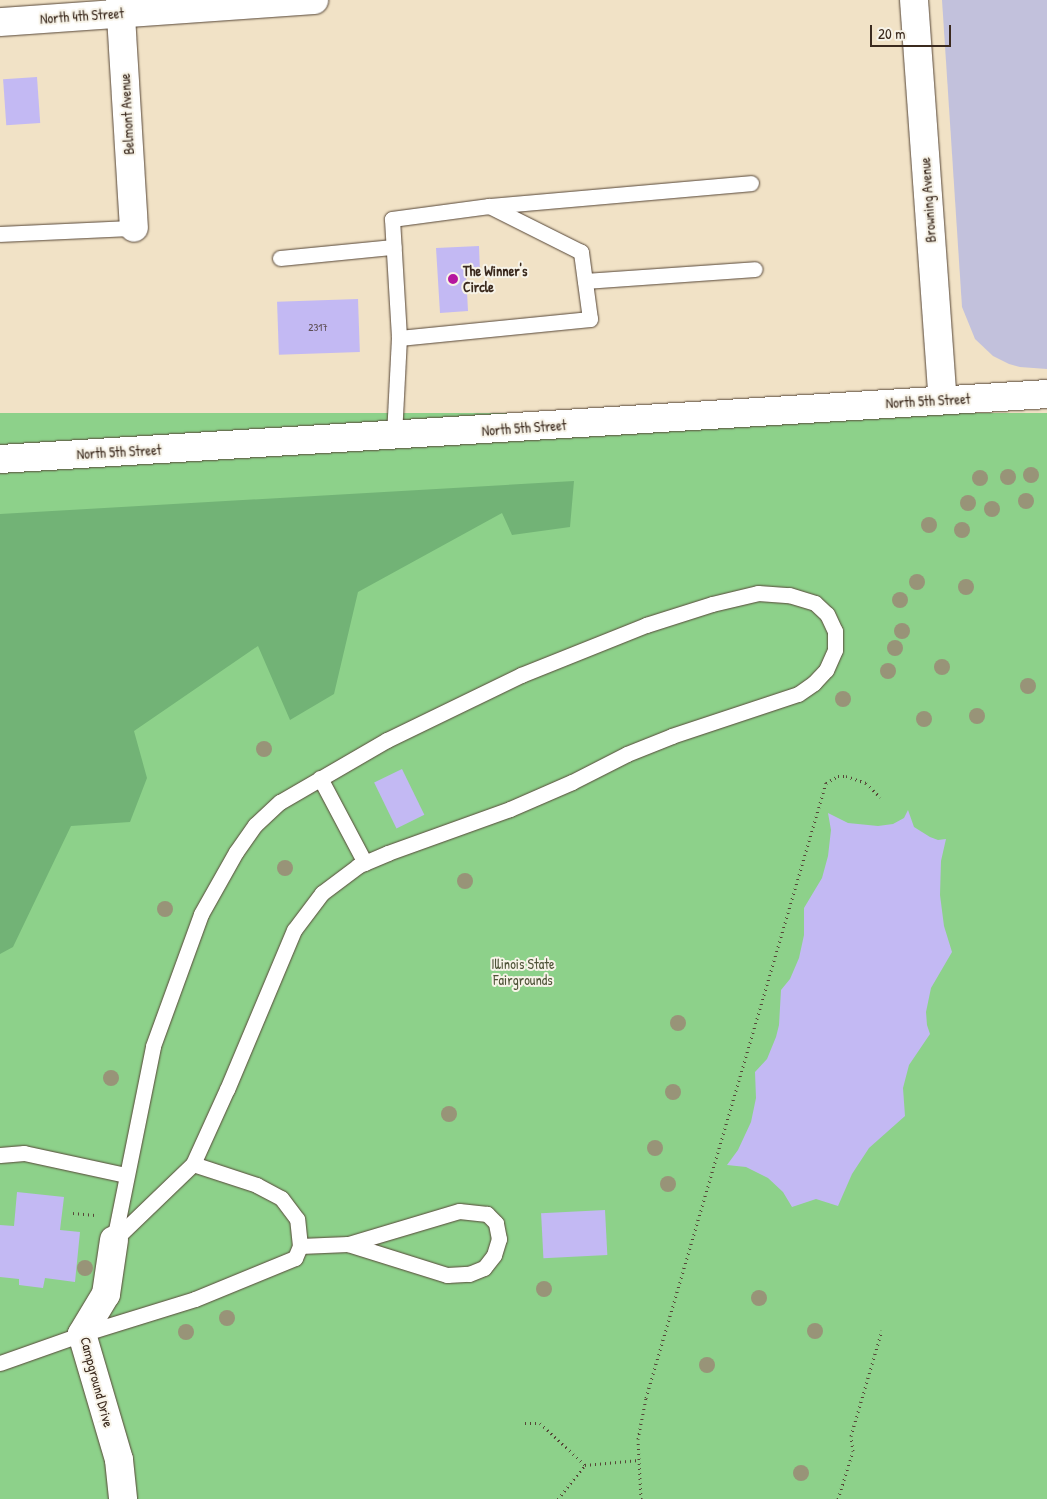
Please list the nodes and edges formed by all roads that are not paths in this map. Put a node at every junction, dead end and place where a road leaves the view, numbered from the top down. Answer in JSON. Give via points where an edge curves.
{"nodes":[{"id":1,"x":314,"y":0,"type":"edge"},
{"id":2,"x":914,"y":0,"type":"edge"},
{"id":3,"x":121,"y":7,"type":"edge"},
{"id":4,"x":0,"y":22,"type":"edge"},
{"id":5,"x":752,"y":183,"type":"dead end"},
{"id":6,"x":489,"y":206,"type":"junction"},
{"id":7,"x":134,"y":228,"type":"joint"},
{"id":8,"x":0,"y":234,"type":"edge"},
{"id":9,"x":393,"y":247,"type":"junction"},
{"id":10,"x":280,"y":258,"type":"dead end"},
{"id":11,"x":755,"y":269,"type":"dead end"},
{"id":12,"x":585,"y":281,"type":"junction"},
{"id":13,"x":399,"y":338,"type":"junction"},
{"id":14,"x":1047,"y":394,"type":"edge"},
{"id":15,"x":943,"y":400,"type":"junction"},
{"id":16,"x":394,"y":436,"type":"junction"},
{"id":17,"x":0,"y":459,"type":"edge"},
{"id":18,"x":320,"y":778,"type":"junction"},
{"id":19,"x":365,"y":863,"type":"junction"},
{"id":20,"x":0,"y":1155,"type":"edge"},
{"id":21,"x":193,"y":1164,"type":"junction"},
{"id":22,"x":126,"y":1175,"type":"junction"},
{"id":23,"x":114,"y":1240,"type":"junction"},
{"id":24,"x":348,"y":1244,"type":"junction"},
{"id":25,"x":300,"y":1246,"type":"junction"},
{"id":26,"x":82,"y":1334,"type":"junction"},
{"id":27,"x":0,"y":1363,"type":"edge"},
{"id":28,"x":123,"y":1499,"type":"edge"}],
"edges":[{"from":1,"to":3,"type":"street","name":"North 4th Street"},
{"from":2,"to":15,"type":"street","name":"Browning Avenue"},
{"from":3,"to":4,"type":"street","name":"North 4th Street"},
{"from":3,"to":7,"type":"street","name":"Belmont Avenue"},
{"from":5,"to":6,"type":"lane"},
{"from":6,"to":9,"type":"lane","via":[[392,219]]},
{"from":6,"to":12,"type":"lane","via":[[581,252]]},
{"from":7,"to":8,"type":"lane"},
{"from":9,"to":10,"type":"lane"},
{"from":9,"to":13,"type":"lane"},
{"from":11,"to":12,"type":"lane"},
{"from":12,"to":13,"type":"lane","via":[[590,319]]},
{"from":13,"to":16,"type":"lane"},
{"from":14,"to":15,"type":"street","name":"North 5th Street"},
{"from":15,"to":16,"type":"street","name":"North 5th Street"},
{"from":16,"to":17,"type":"street","name":"North 5th Street"},
{"from":18,"to":19,"type":"lane"},
{"from":18,"to":19,"type":"lane","via":[[387,740],[521,675],[646,625],[758,593],[789,595],[815,603],[828,614],[835,631],[835,650],[826,670],[798,694],[672,736],[510,809]]},
{"from":18,"to":22,"type":"lane","via":[[280,802],[255,825],[201,914],[153,1046]]},
{"from":19,"to":21,"type":"lane","via":[[322,893],[294,930]]},
{"from":20,"to":22,"type":"lane","via":[[24,1153]]},
{"from":21,"to":23,"type":"lane"},
{"from":21,"to":25,"type":"lane","via":[[257,1185],[280,1198],[297,1219]]},
{"from":22,"to":23,"type":"lane"},
{"from":23,"to":26,"type":"street","name":"Campground Drive","via":[[106,1294]]},
{"from":24,"to":24,"type":"lane","via":[[447,1275],[468,1274],[484,1268],[494,1255],[499,1239],[496,1223],[487,1214],[459,1211]]},
{"from":24,"to":25,"type":"lane"},
{"from":25,"to":26,"type":"lane","via":[[295,1258],[274,1268],[195,1299]]},
{"from":26,"to":27,"type":"lane"},
{"from":26,"to":28,"type":"street","name":"Campground Drive","via":[[119,1460]]}]}
